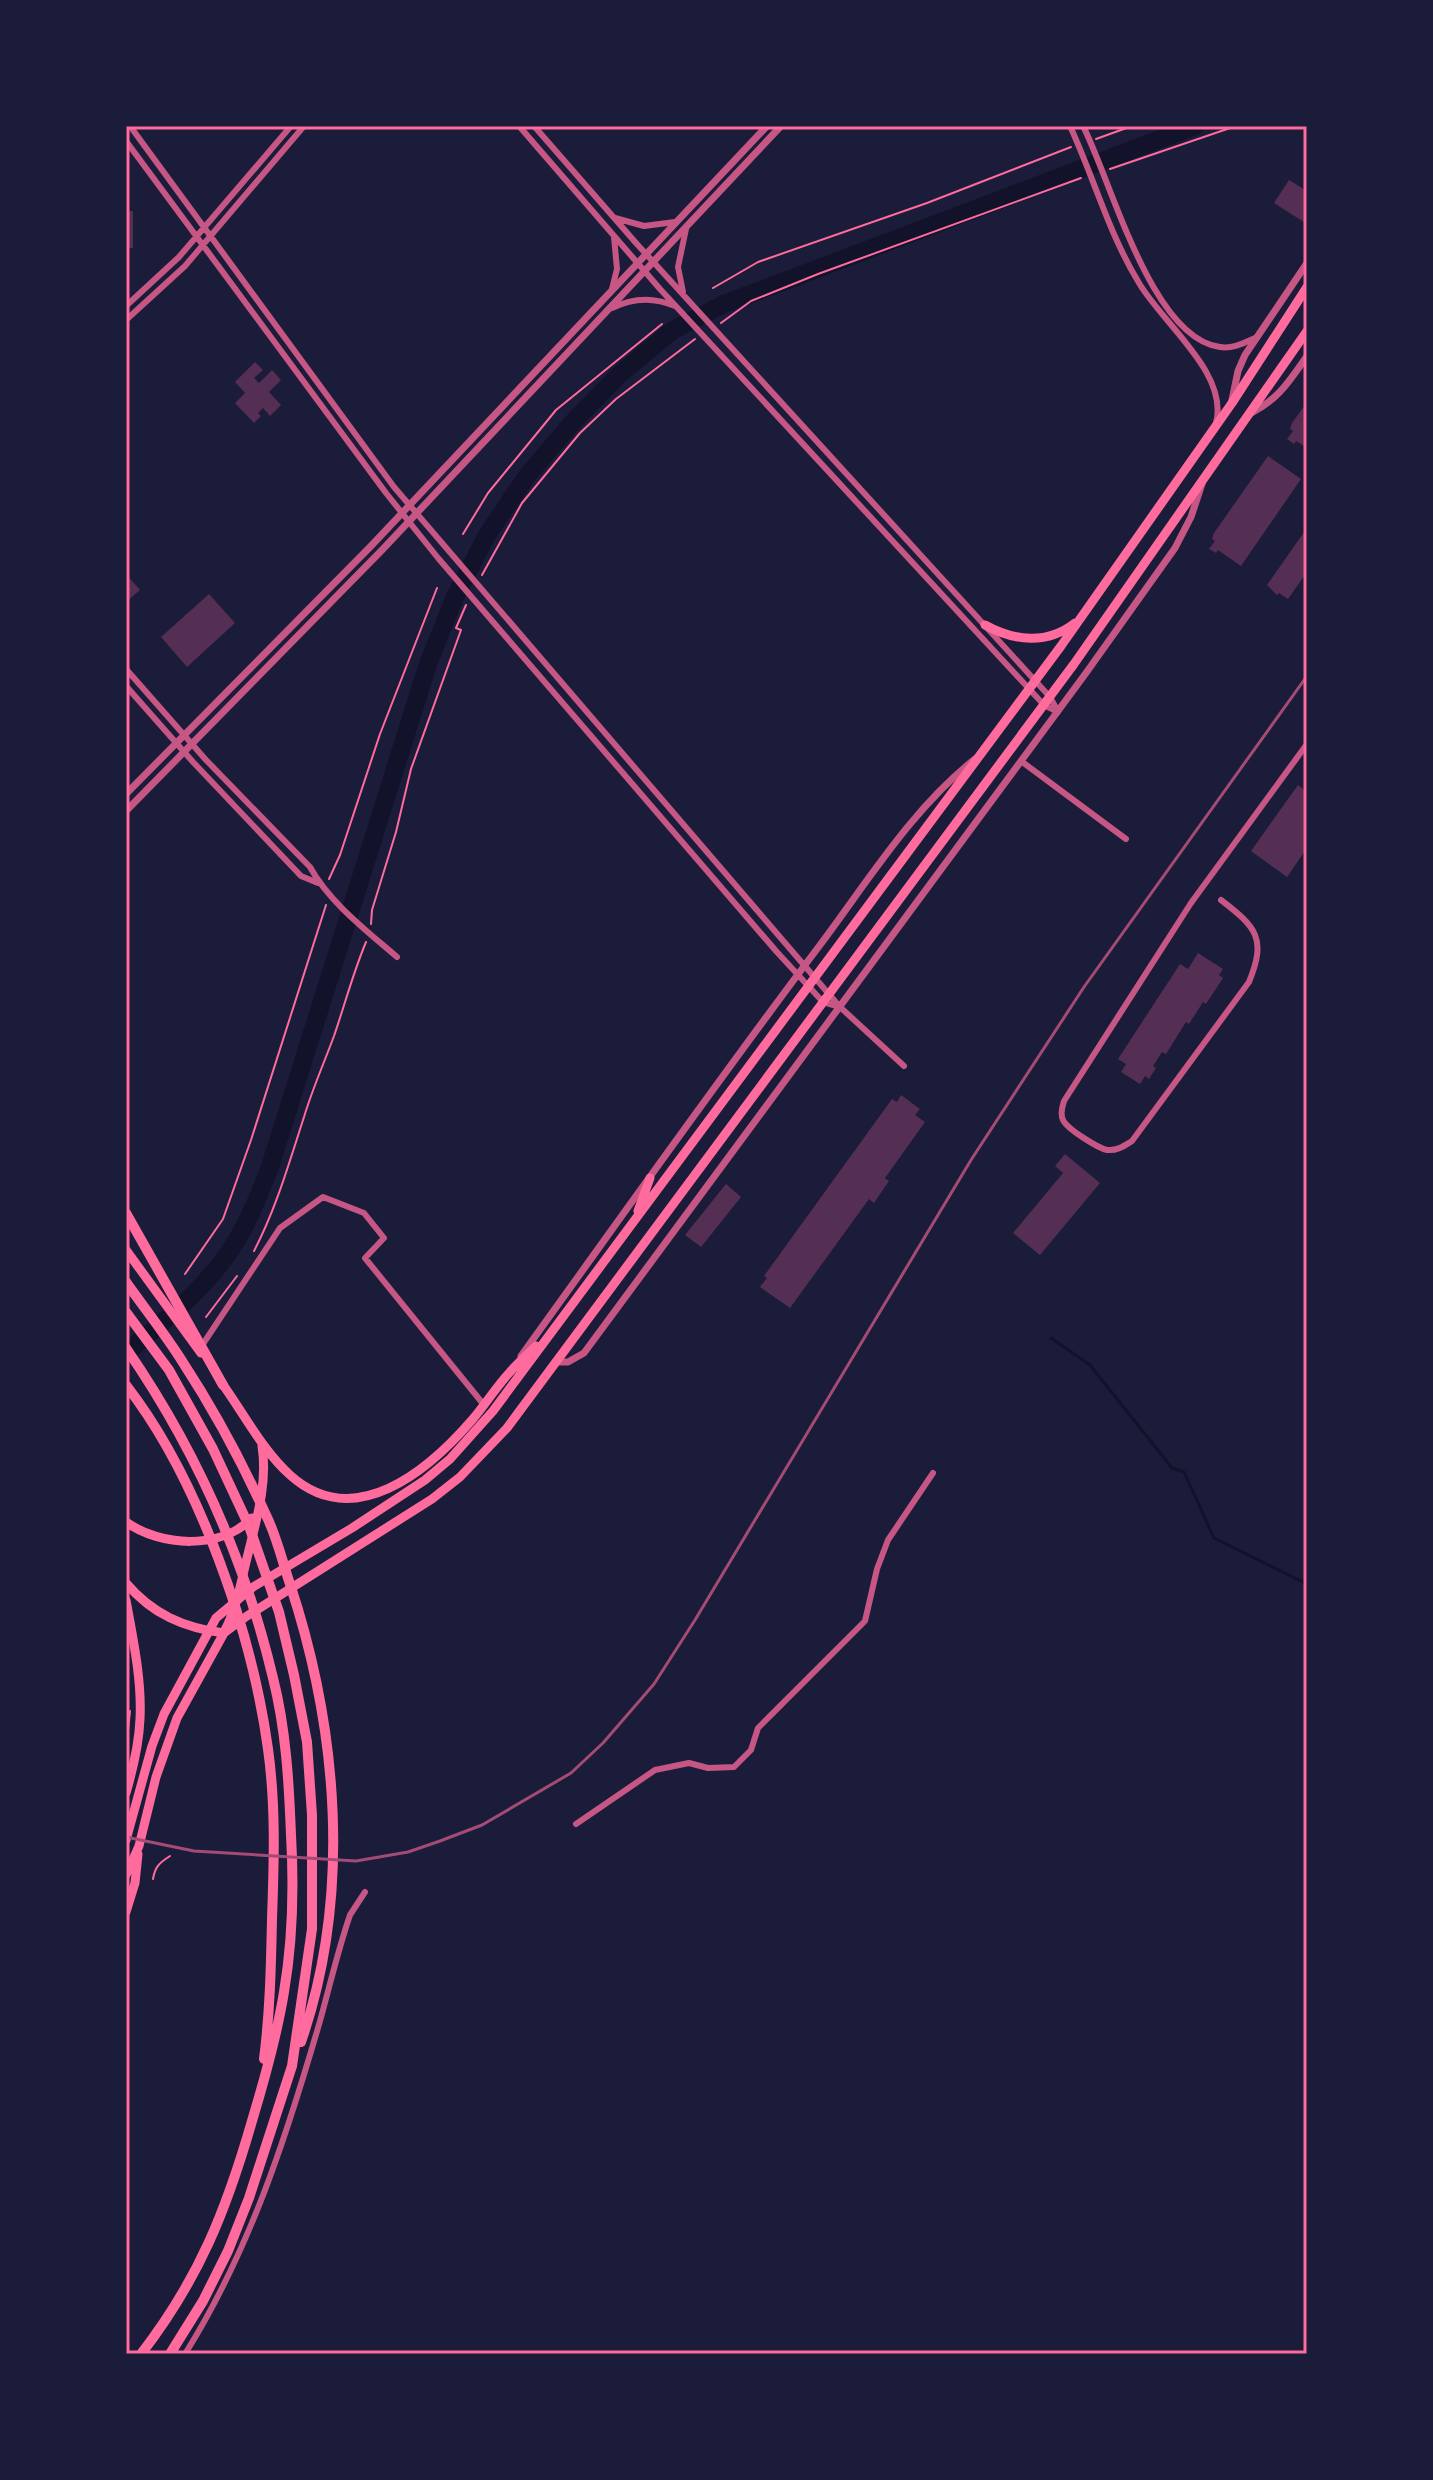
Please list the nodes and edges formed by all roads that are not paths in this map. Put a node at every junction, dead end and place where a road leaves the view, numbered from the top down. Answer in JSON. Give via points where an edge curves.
{"nodes":[{"id":1,"x":130,"y":126,"type":"edge"},
{"id":2,"x":291,"y":126,"type":"edge"},
{"id":3,"x":304,"y":126,"type":"edge"},
{"id":4,"x":519,"y":126,"type":"edge"},
{"id":5,"x":534,"y":126,"type":"edge"},
{"id":6,"x":767,"y":126,"type":"edge"},
{"id":7,"x":781,"y":126,"type":"edge"},
{"id":8,"x":1070,"y":126,"type":"edge"},
{"id":9,"x":1083,"y":126,"type":"edge"},
{"id":10,"x":126,"y":141,"type":"edge"},
{"id":11,"x":613,"y":216,"type":"junction"},
{"id":12,"x":681,"y":219,"type":"junction"},
{"id":13,"x":204,"y":228,"type":"junction"},
{"id":14,"x":686,"y":229,"type":"junction"},
{"id":15,"x":613,"y":234,"type":"junction"},
{"id":16,"x":210,"y":236,"type":"junction"},
{"id":17,"x":196,"y":237,"type":"junction"},
{"id":18,"x":203,"y":245,"type":"junction"},
{"id":19,"x":647,"y":255,"type":"junction"},
{"id":20,"x":654,"y":263,"type":"junction"},
{"id":21,"x":1307,"y":263,"type":"edge"},
{"id":22,"x":639,"y":264,"type":"junction"},
{"id":23,"x":645,"y":272,"type":"junction"},
{"id":24,"x":1307,"y":287,"type":"edge"},
{"id":25,"x":608,"y":297,"type":"junction"},
{"id":26,"x":687,"y":299,"type":"junction"},
{"id":27,"x":126,"y":306,"type":"edge"},
{"id":28,"x":677,"y":307,"type":"junction"},
{"id":29,"x":609,"y":310,"type":"junction"},
{"id":30,"x":126,"y":320,"type":"edge"},
{"id":31,"x":1307,"y":331,"type":"edge"},
{"id":32,"x":1255,"y":338,"type":"junction"},
{"id":33,"x":1307,"y":356,"type":"edge"},
{"id":34,"x":1232,"y":403,"type":"junction"},
{"id":35,"x":1251,"y":413,"type":"junction"},
{"id":36,"x":1215,"y":426,"type":"junction"},
{"id":37,"x":1204,"y":479,"type":"junction"},
{"id":38,"x":410,"y":505,"type":"junction"},
{"id":39,"x":402,"y":513,"type":"junction"},
{"id":40,"x":417,"y":514,"type":"junction"},
{"id":41,"x":409,"y":522,"type":"junction"},
{"id":42,"x":1080,"y":618,"type":"junction"},
{"id":43,"x":985,"y":625,"type":"junction"},
{"id":44,"x":126,"y":669,"type":"edge"},
{"id":45,"x":1032,"y":685,"type":"junction"},
{"id":46,"x":126,"y":686,"type":"edge"},
{"id":47,"x":1047,"y":701,"type":"junction"},
{"id":48,"x":1058,"y":712,"type":"junction"},
{"id":49,"x":184,"y":735,"type":"junction"},
{"id":50,"x":176,"y":743,"type":"junction"},
{"id":51,"x":192,"y":744,"type":"junction"},
{"id":52,"x":1307,"y":744,"type":"edge"},
{"id":53,"x":185,"y":752,"type":"junction"},
{"id":54,"x":982,"y":752,"type":"junction"},
{"id":55,"x":1021,"y":761,"type":"junction"},
{"id":56,"x":126,"y":794,"type":"edge"},
{"id":57,"x":126,"y":811,"type":"edge"},
{"id":58,"x":1126,"y":839,"type":"dead end"},
{"id":59,"x":318,"y":883,"type":"junction"},
{"id":60,"x":1221,"y":900,"type":"dead end"},
{"id":61,"x":397,"y":957,"type":"dead end"},
{"id":62,"x":804,"y":966,"type":"junction"},
{"id":63,"x":798,"y":974,"type":"junction"},
{"id":64,"x":812,"y":982,"type":"junction"},
{"id":65,"x":826,"y":998,"type":"junction"},
{"id":66,"x":840,"y":1007,"type":"junction"},
{"id":67,"x":904,"y":1066,"type":"dead end"},
{"id":68,"x":650,"y":1178,"type":"junction"},
{"id":69,"x":126,"y":1213,"type":"edge"},
{"id":70,"x":634,"y":1222,"type":"junction"},
{"id":71,"x":126,"y":1250,"type":"edge"},
{"id":72,"x":126,"y":1282,"type":"edge"},
{"id":73,"x":126,"y":1312,"type":"edge"},
{"id":74,"x":558,"y":1324,"type":"junction"},
{"id":75,"x":198,"y":1346,"type":"junction"},
{"id":76,"x":126,"y":1348,"type":"edge"},
{"id":77,"x":557,"y":1362,"type":"junction"},
{"id":78,"x":508,"y":1374,"type":"junction"},
{"id":79,"x":126,"y":1385,"type":"edge"},
{"id":80,"x":223,"y":1385,"type":"joint"},
{"id":81,"x":484,"y":1405,"type":"junction"},
{"id":82,"x":260,"y":1438,"type":"junction"},
{"id":83,"x":933,"y":1473,"type":"dead end"},
{"id":84,"x":260,"y":1508,"type":"junction"},
{"id":85,"x":126,"y":1522,"type":"edge"},
{"id":86,"x":126,"y":1583,"type":"edge"},
{"id":87,"x":237,"y":1599,"type":"junction"},
{"id":88,"x":126,"y":1600,"type":"edge"},
{"id":89,"x":207,"y":1630,"type":"junction"},
{"id":90,"x":224,"y":1633,"type":"junction"},
{"id":91,"x":129,"y":1635,"type":"edge"},
{"id":92,"x":138,"y":1744,"type":"junction"},
{"id":93,"x":126,"y":1793,"type":"edge"},
{"id":94,"x":138,"y":1795,"type":"junction"},
{"id":95,"x":576,"y":1824,"type":"dead end"},
{"id":96,"x":126,"y":1840,"type":"edge"},
{"id":97,"x":139,"y":1846,"type":"junction"},
{"id":98,"x":126,"y":1875,"type":"edge"},
{"id":99,"x":365,"y":1892,"type":"dead end"},
{"id":100,"x":126,"y":1912,"type":"edge"},
{"id":101,"x":292,"y":2066,"type":"junction"},
{"id":102,"x":254,"y":2116,"type":"junction"},
{"id":103,"x":141,"y":2354,"type":"edge"},
{"id":104,"x":170,"y":2354,"type":"edge"},
{"id":105,"x":185,"y":2354,"type":"edge"}],
"edges":[{"from":1,"to":13,"type":"street"},
{"from":2,"to":13,"type":"street"},
{"from":3,"to":16,"type":"street"},
{"from":4,"to":15,"type":"street"},
{"from":5,"to":11,"type":"street"},
{"from":6,"to":12,"type":"street"},
{"from":7,"to":14,"type":"street"},
{"from":8,"to":36,"type":"street","via":[[1137,281],[1208,373],[1218,401]]},
{"from":9,"to":32,"type":"street","via":[[1134,251],[1154,290],[1183,326],[1220,347]]},
{"from":10,"to":17,"type":"street"},
{"from":11,"to":12,"type":"street","via":[[644,226]]},
{"from":11,"to":19,"type":"street"},
{"from":12,"to":19,"type":"street"},
{"from":13,"to":16,"type":"street"},
{"from":13,"to":17,"type":"street"},
{"from":14,"to":20,"type":"street"},
{"from":14,"to":26,"type":"street","via":[[678,267]]},
{"from":15,"to":22,"type":"street"},
{"from":15,"to":25,"type":"street","via":[[617,269]]},
{"from":16,"to":18,"type":"street"},
{"from":16,"to":38,"type":"street"},
{"from":17,"to":18,"type":"street"},
{"from":17,"to":27,"type":"street"},
{"from":18,"to":30,"type":"street"},
{"from":18,"to":39,"type":"street"},
{"from":19,"to":20,"type":"street"},
{"from":19,"to":22,"type":"street"},
{"from":20,"to":23,"type":"street"},
{"from":20,"to":26,"type":"street"},
{"from":21,"to":32,"type":"street"},
{"from":22,"to":23,"type":"street"},
{"from":22,"to":25,"type":"street"},
{"from":23,"to":28,"type":"street"},
{"from":23,"to":29,"type":"street"},
{"from":24,"to":34,"type":"main road"},
{"from":25,"to":38,"type":"street"},
{"from":26,"to":43,"type":"street"},
{"from":28,"to":29,"type":"street","via":[[649,300]]},
{"from":28,"to":45,"type":"street"},
{"from":29,"to":40,"type":"street"},
{"from":31,"to":35,"type":"main road"},
{"from":32,"to":34,"type":"street","via":[[1238,371]]},
{"from":33,"to":35,"type":"street","via":[[1282,391]]},
{"from":34,"to":36,"type":"main road"},
{"from":35,"to":37,"type":"main road"},
{"from":36,"to":42,"type":"main road"},
{"from":37,"to":47,"type":"main road"},
{"from":37,"to":48,"type":"street","via":[[1175,548]]},
{"from":38,"to":39,"type":"street"},
{"from":38,"to":40,"type":"street"},
{"from":39,"to":41,"type":"street"},
{"from":39,"to":49,"type":"street"},
{"from":40,"to":41,"type":"street"},
{"from":40,"to":62,"type":"street"},
{"from":41,"to":51,"type":"street"},
{"from":41,"to":63,"type":"street"},
{"from":42,"to":43,"type":"main road","via":[[1042,638],[1012,637]]},
{"from":42,"to":45,"type":"main road"},
{"from":43,"to":45,"type":"street"},
{"from":44,"to":49,"type":"street"},
{"from":45,"to":47,"type":"street"},
{"from":45,"to":54,"type":"main road"},
{"from":46,"to":50,"type":"street"},
{"from":47,"to":48,"type":"street"},
{"from":47,"to":65,"type":"main road"},
{"from":48,"to":55,"type":"street"},
{"from":49,"to":50,"type":"street"},
{"from":49,"to":51,"type":"street"},
{"from":50,"to":53,"type":"street"},
{"from":50,"to":56,"type":"street"},
{"from":51,"to":53,"type":"street"},
{"from":51,"to":59,"type":"street","via":[[310,867]]},
{"from":52,"to":60,"type":"street","via":[[1191,903],[1064,1101],[1062,1120],[1096,1145],[1108,1150],[1132,1141],[1249,982],[1258,947],[1254,930]]},
{"from":53,"to":57,"type":"street"},
{"from":53,"to":59,"type":"street","via":[[301,876]]},
{"from":54,"to":62,"type":"street","via":[[931,800]]},
{"from":54,"to":64,"type":"main road"},
{"from":55,"to":58,"type":"street"},
{"from":55,"to":66,"type":"street"},
{"from":59,"to":61,"type":"street"},
{"from":62,"to":63,"type":"street"},
{"from":62,"to":64,"type":"street"},
{"from":63,"to":64,"type":"street"},
{"from":63,"to":68,"type":"street"},
{"from":64,"to":65,"type":"street"},
{"from":64,"to":70,"type":"main road"},
{"from":65,"to":66,"type":"street"},
{"from":65,"to":77,"type":"main road"},
{"from":66,"to":67,"type":"street"},
{"from":66,"to":77,"type":"street","via":[[584,1353]]},
{"from":68,"to":70,"type":"main road"},
{"from":68,"to":78,"type":"street"},
{"from":69,"to":75,"type":"highway"},
{"from":70,"to":74,"type":"main road"},
{"from":71,"to":75,"type":"main road"},
{"from":72,"to":101,"type":"highway","via":[[182,1360],[230,1441],[262,1506],[312,1659],[332,1810],[331,1901],[318,1986]]},
{"from":73,"to":101,"type":"highway","via":[[169,1370],[213,1449],[249,1526],[279,1612],[307,1742],[313,1874],[312,1929]]},
{"from":74,"to":78,"type":"main road"},
{"from":74,"to":87,"type":"main road","via":[[493,1411],[438,1470]]},
{"from":75,"to":80,"type":"highway"},
{"from":75,"to":81,"type":"street","via":[[280,1228],[323,1197],[364,1213],[384,1238],[365,1258]]},
{"from":76,"to":102,"type":"highway","via":[[151,1384],[230,1536],[259,1623],[285,1745],[292,1927],[284,1992]]},
{"from":77,"to":90,"type":"main road","via":[[489,1448],[446,1488]]},
{"from":78,"to":81,"type":"main road"},
{"from":79,"to":102,"type":"highway","via":[[180,1470],[213,1544],[241,1628],[268,1750],[274,1823],[270,1992]]},
{"from":80,"to":82,"type":"main road"},
{"from":81,"to":82,"type":"main road","via":[[420,1469],[390,1489],[363,1498],[335,1497],[299,1483]]},
{"from":82,"to":84,"type":"main road"},
{"from":83,"to":95,"type":"street","via":[[888,1540],[865,1621],[758,1728],[751,1750],[734,1767],[689,1763],[655,1770]]},
{"from":84,"to":85,"type":"main road","via":[[242,1527],[197,1540],[158,1538]]},
{"from":84,"to":87,"type":"main road"},
{"from":86,"to":89,"type":"main road","via":[[161,1615]]},
{"from":87,"to":89,"type":"main road"},
{"from":87,"to":90,"type":"main road"},
{"from":88,"to":91,"type":"main road"},
{"from":89,"to":90,"type":"main road"},
{"from":89,"to":94,"type":"main road","via":[[164,1714]]},
{"from":90,"to":97,"type":"main road","via":[[177,1718]]},
{"from":91,"to":92,"type":"main road","via":[[140,1687]]},
{"from":92,"to":93,"type":"main road"},
{"from":92,"to":94,"type":"main road"},
{"from":94,"to":96,"type":"main road"},
{"from":97,"to":98,"type":"main road"},
{"from":97,"to":100,"type":"main road"},
{"from":99,"to":105,"type":"street","via":[[346,1925],[253,2226]]},
{"from":101,"to":104,"type":"highway","via":[[228,2251]]},
{"from":102,"to":103,"type":"highway","via":[[207,2248]]}]}
